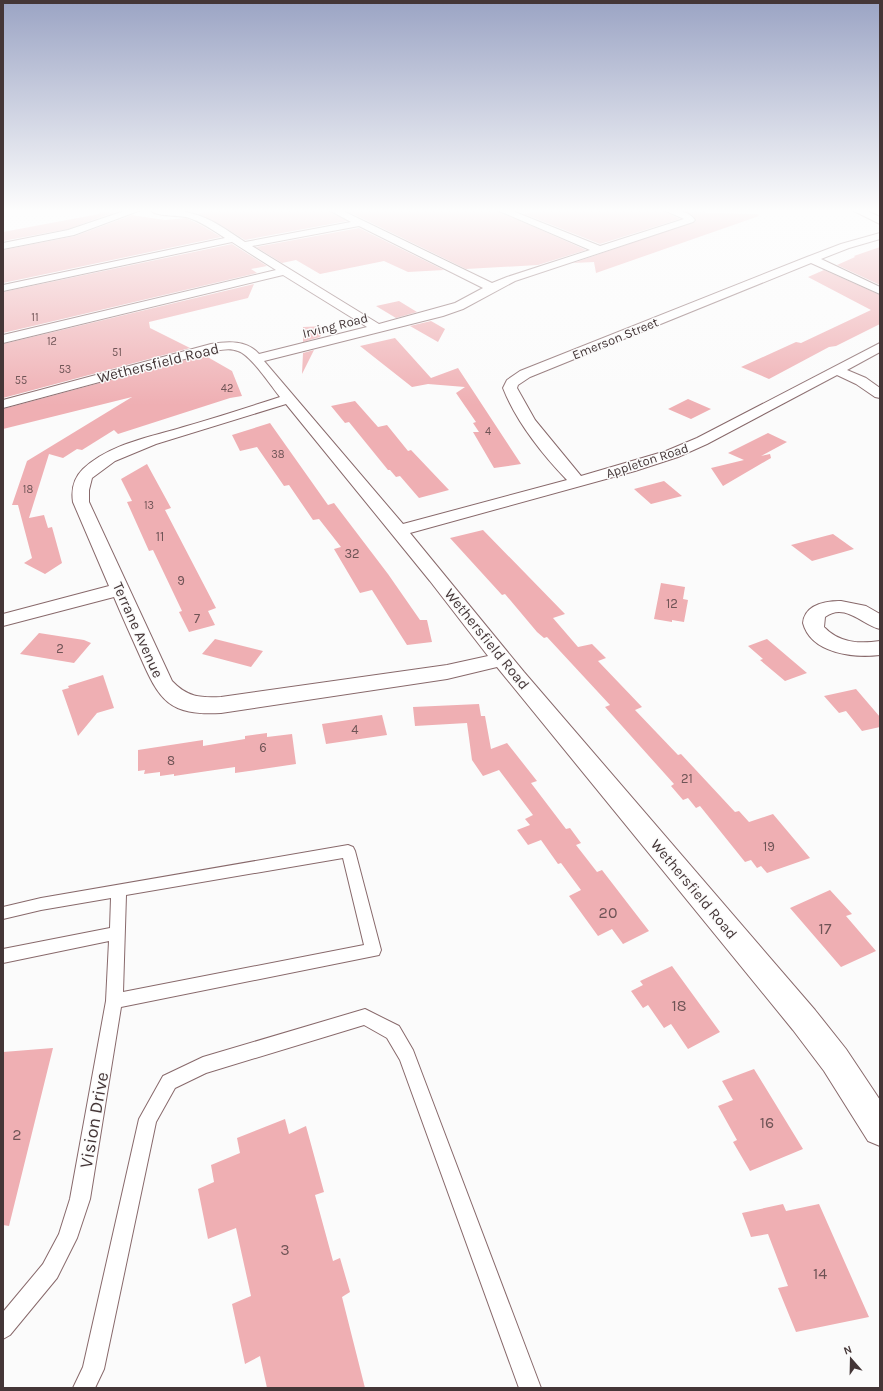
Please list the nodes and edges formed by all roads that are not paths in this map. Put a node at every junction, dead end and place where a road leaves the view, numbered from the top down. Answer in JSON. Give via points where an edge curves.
{"nodes":[{"id":1,"x":65,"y":275,"type":"edge"},
{"id":2,"x":269,"y":275,"type":"edge"},
{"id":3,"x":291,"y":275,"type":"edge"},
{"id":4,"x":466,"y":275,"type":"edge"},
{"id":5,"x":527,"y":275,"type":"edge"},
{"id":6,"x":771,"y":275,"type":"edge"},
{"id":7,"x":845,"y":275,"type":"edge"},
{"id":8,"x":491,"y":287,"type":"junction"},
{"id":9,"x":3,"y":288,"type":"edge"},
{"id":10,"x":880,"y":291,"type":"edge"},
{"id":11,"x":378,"y":329,"type":"junction"},
{"id":12,"x":3,"y":339,"type":"edge"},
{"id":13,"x":880,"y":347,"type":"edge"},
{"id":14,"x":256,"y":360,"type":"junction"},
{"id":15,"x":836,"y":370,"type":"junction"},
{"id":16,"x":880,"y":394,"type":"edge"},
{"id":17,"x":289,"y":399,"type":"junction"},
{"id":18,"x":3,"y":404,"type":"edge"},
{"id":19,"x":578,"y":482,"type":"junction"},
{"id":20,"x":398,"y":531,"type":"junction"},
{"id":21,"x":120,"y":589,"type":"junction"},
{"id":22,"x":3,"y":620,"type":"edge"},
{"id":23,"x":880,"y":623,"type":"edge"},
{"id":24,"x":880,"y":648,"type":"edge"},
{"id":25,"x":502,"y":659,"type":"junction"},
{"id":26,"x":119,"y":890,"type":"junction"},
{"id":27,"x":3,"y":913,"type":"edge"},
{"id":28,"x":117,"y":933,"type":"junction"},
{"id":29,"x":3,"y":956,"type":"edge"},
{"id":30,"x":114,"y":1001,"type":"junction"},
{"id":31,"x":880,"y":1129,"type":"edge"},
{"id":32,"x":3,"y":1328,"type":"edge"},
{"id":33,"x":84,"y":1388,"type":"edge"},
{"id":34,"x":530,"y":1388,"type":"edge"}],
"edges":[{"from":1,"to":9,"type":"street"},
{"from":2,"to":12,"type":"street"},
{"from":3,"to":11,"type":"street"},
{"from":4,"to":8,"type":"street"},
{"from":5,"to":8,"type":"street","name":"Irving Road"},
{"from":6,"to":19,"type":"street","name":"Emerson Street","via":[[525,374],[512,383],[510,388],[515,401],[561,465]]},
{"from":7,"to":10,"type":"street"},
{"from":8,"to":11,"type":"street","name":"Irving Road","via":[[449,310]]},
{"from":11,"to":14,"type":"street","name":"Irving Road"},
{"from":13,"to":15,"type":"street","name":"Appleton Road"},
{"from":14,"to":17,"type":"street","name":"Wethersfield Road"},
{"from":14,"to":18,"type":"street","name":"Wethersfield Road","via":[[250,352],[241,347],[213,347]]},
{"from":15,"to":16,"type":"street","via":[[861,381]]},
{"from":15,"to":19,"type":"street","name":"Appleton Road","via":[[687,448]]},
{"from":17,"to":20,"type":"street","name":"Wethersfield Road"},
{"from":17,"to":21,"type":"street","name":"Terrane Avenue","via":[[135,447],[107,459],[88,473],[80,487],[80,502]]},
{"from":19,"to":20,"type":"street","name":"Appleton Road"},
{"from":20,"to":25,"type":"street","name":"Wethersfield Road"},
{"from":21,"to":22,"type":"street"},
{"from":21,"to":25,"type":"street","name":"Terrane Avenue","via":[[163,684],[178,700],[190,704],[229,704],[447,672]]},
{"from":23,"to":24,"type":"street","via":[[870,615],[842,607],[830,607],[820,611],[814,616],[813,623],[817,632],[831,643],[864,650]]},
{"from":25,"to":31,"type":"street","name":"Wethersfield Road","via":[[804,1020],[835,1060]]},
{"from":26,"to":27,"type":"lane"},
{"from":26,"to":28,"type":"lane","name":"Vision Drive"},
{"from":26,"to":30,"type":"lane","via":[[348,851],[373,950]]},
{"from":28,"to":29,"type":"lane"},
{"from":28,"to":30,"type":"lane","name":"Vision Drive"},
{"from":30,"to":32,"type":"lane","name":"Vision Drive","via":[[80,1199],[66,1238],[50,1271]]},
{"from":33,"to":34,"type":"lane","via":[[92,1369],[148,1119],[169,1082],[203,1065],[365,1017],[392,1032],[407,1056]]}]}
